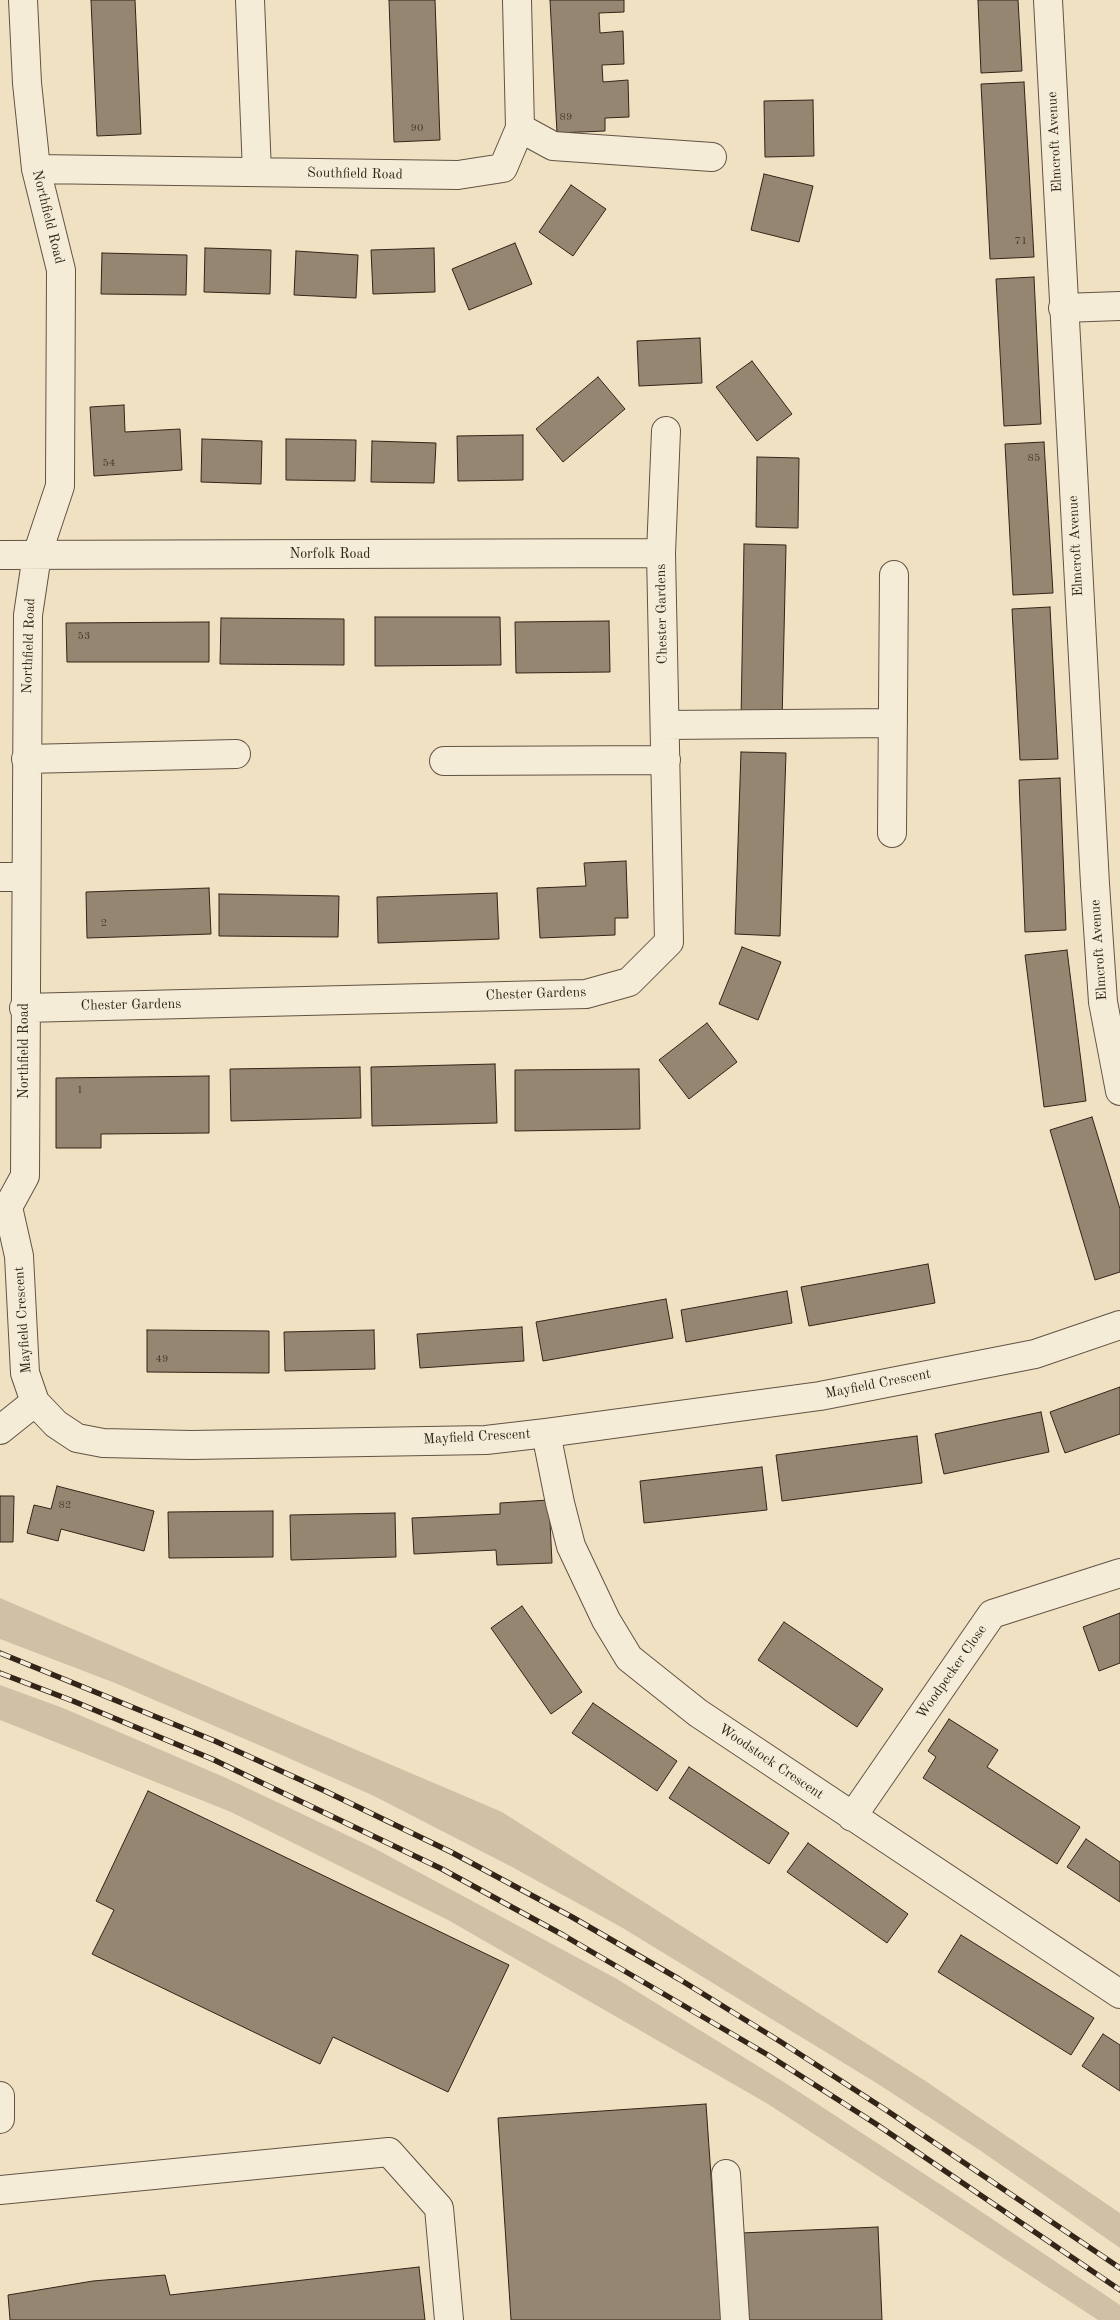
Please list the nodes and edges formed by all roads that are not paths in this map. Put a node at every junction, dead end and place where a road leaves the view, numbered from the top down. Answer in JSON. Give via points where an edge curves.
{"nodes":[{"id":1,"x":23,"y":0,"type":"edge"},
{"id":2,"x":250,"y":0,"type":"edge"},
{"id":3,"x":517,"y":0,"type":"edge"},
{"id":4,"x":1048,"y":0,"type":"edge"},
{"id":5,"x":520,"y":128,"type":"junction"},
{"id":6,"x":712,"y":157,"type":"dead end"},
{"id":7,"x":36,"y":169,"type":"junction"},
{"id":8,"x":257,"y":172,"type":"junction"},
{"id":9,"x":1120,"y":306,"type":"edge"},
{"id":10,"x":1063,"y":308,"type":"junction"},
{"id":11,"x":666,"y":432,"type":"dead end"},
{"id":12,"x":661,"y":553,"type":"junction"},
{"id":13,"x":0,"y":555,"type":"edge"},
{"id":14,"x":37,"y":556,"type":"junction"},
{"id":15,"x":894,"y":575,"type":"dead end"},
{"id":16,"x":893,"y":723,"type":"junction"},
{"id":17,"x":665,"y":724,"type":"junction"},
{"id":18,"x":236,"y":754,"type":"dead end"},
{"id":19,"x":26,"y":759,"type":"junction"},
{"id":20,"x":666,"y":760,"type":"junction"},
{"id":21,"x":444,"y":761,"type":"dead end"},
{"id":22,"x":892,"y":833,"type":"dead end"},
{"id":23,"x":13,"y":877,"type":"edge"},
{"id":24,"x":24,"y":1008,"type":"junction"},
{"id":25,"x":1120,"y":1090,"type":"edge"},
{"id":26,"x":4,"y":1207,"type":"edge"},
{"id":27,"x":1120,"y":1325,"type":"edge"},
{"id":28,"x":35,"y":1402,"type":"junction"},
{"id":29,"x":0,"y":1430,"type":"edge"},
{"id":30,"x":546,"y":1433,"type":"junction"},
{"id":31,"x":1120,"y":1573,"type":"edge"},
{"id":32,"x":852,"y":1817,"type":"junction"},
{"id":33,"x":1120,"y":1994,"type":"edge"},
{"id":34,"x":0,"y":2096,"type":"edge"},
{"id":35,"x":0,"y":2119,"type":"edge"},
{"id":36,"x":726,"y":2174,"type":"dead end"},
{"id":37,"x":0,"y":2190,"type":"edge"},
{"id":38,"x":449,"y":2320,"type":"edge"},
{"id":39,"x":735,"y":2320,"type":"edge"}],
"edges":[{"from":1,"to":7,"type":"street","name":"Northfield Road"},
{"from":2,"to":8,"type":"street"},
{"from":3,"to":5,"type":"street","name":"Southfield Road"},
{"from":4,"to":10,"type":"street","name":"Elmcroft Avenue"},
{"from":5,"to":6,"type":"street","via":[[553,146]]},
{"from":5,"to":8,"type":"street","name":"Southfield Road","via":[[503,168],[458,175]]},
{"from":7,"to":8,"type":"street","name":"Southfield Road"},
{"from":7,"to":14,"type":"street","name":"Northfield Road","via":[[61,270],[60,486]]},
{"from":9,"to":10,"type":"street"},
{"from":10,"to":25,"type":"street","name":"Elmcroft Avenue","via":[[1102,992]]},
{"from":11,"to":12,"type":"street","name":"Chester Gardens"},
{"from":12,"to":14,"type":"street","name":"Norfolk Road"},
{"from":12,"to":17,"type":"street","name":"Chester Gardens"},
{"from":13,"to":14,"type":"street","name":"Norfolk Road"},
{"from":14,"to":19,"type":"street","name":"Northfield Road","via":[[28,615]]},
{"from":15,"to":16,"type":"street"},
{"from":16,"to":17,"type":"street"},
{"from":16,"to":22,"type":"street"},
{"from":17,"to":20,"type":"street","name":"Chester Gardens"},
{"from":18,"to":19,"type":"street"},
{"from":19,"to":23,"type":"street","name":"Northfield Road"},
{"from":20,"to":21,"type":"street"},
{"from":20,"to":24,"type":"street","name":"Chester Gardens","via":[[669,942],[629,982],[586,994]]},
{"from":23,"to":24,"type":"street","name":"Northfield Road"},
{"from":24,"to":26,"type":"street","name":"Northfield Road","via":[[24,1176]]},
{"from":26,"to":28,"type":"street","name":"Mayfield Crescent","via":[[19,1256],[25,1373]]},
{"from":27,"to":30,"type":"street","name":"Mayfield Crescent","via":[[1035,1354],[820,1396]]},
{"from":28,"to":29,"type":"street"},
{"from":28,"to":30,"type":"street","name":"Mayfield Crescent","via":[[56,1424],[77,1438],[103,1444],[486,1440]]},
{"from":30,"to":32,"type":"street","name":"Woodstock Crescent","via":[[571,1546],[606,1620],[629,1658],[698,1712]]},
{"from":31,"to":32,"type":"street","name":"Woodpecker Close","via":[[992,1614]]},
{"from":32,"to":33,"type":"street","name":"Woodstock Crescent"},
{"from":34,"to":35,"type":"street"},
{"from":36,"to":39,"type":"street"},
{"from":37,"to":38,"type":"street","via":[[389,2152],[439,2208]]}]}
